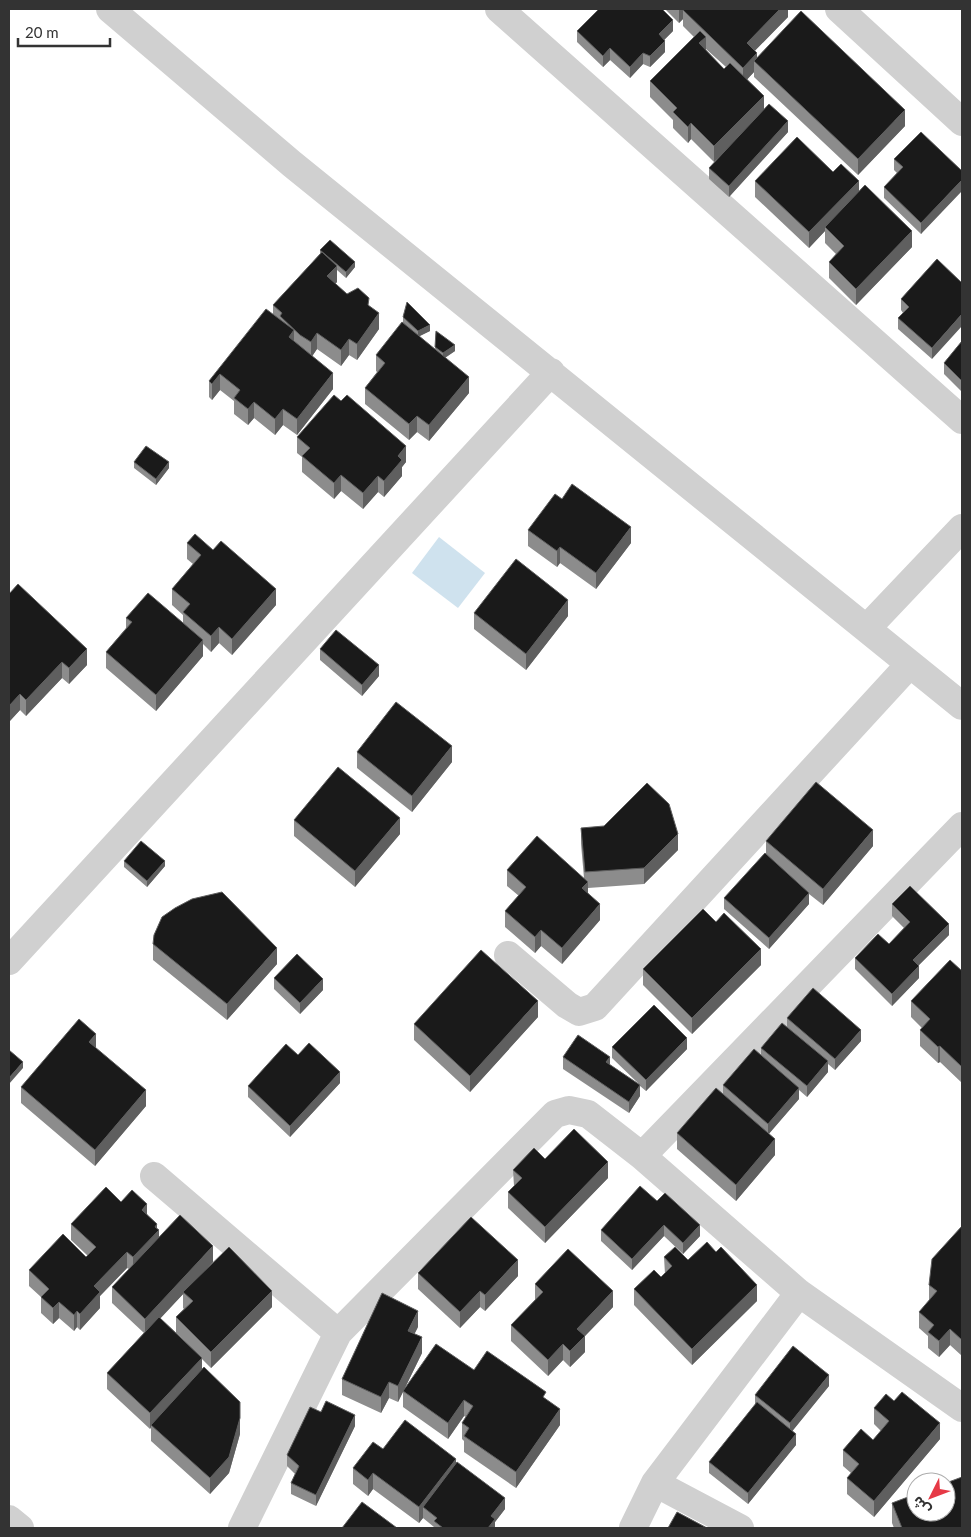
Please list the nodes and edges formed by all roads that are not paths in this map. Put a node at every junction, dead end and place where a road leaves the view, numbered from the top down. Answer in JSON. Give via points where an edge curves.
{"nodes":[{"id":1,"x":110,"y":9,"type":"edge"},
{"id":2,"x":499,"y":9,"type":"edge"},
{"id":3,"x":839,"y":9,"type":"edge"},
{"id":4,"x":962,"y":122,"type":"edge"},
{"id":5,"x":551,"y":372,"type":"junction"},
{"id":6,"x":962,"y":420,"type":"edge"},
{"id":7,"x":962,"y":528,"type":"edge"},
{"id":8,"x":867,"y":628,"type":"junction"},
{"id":9,"x":910,"y":664,"type":"junction"},
{"id":10,"x":962,"y":706,"type":"edge"},
{"id":11,"x":962,"y":826,"type":"edge"},
{"id":12,"x":508,"y":955,"type":"dead end"},
{"id":13,"x":9,"y":961,"type":"edge"},
{"id":14,"x":642,"y":1156,"type":"junction"},
{"id":15,"x":154,"y":1176,"type":"dead end"},
{"id":16,"x":800,"y":1293,"type":"junction"},
{"id":17,"x":338,"y":1333,"type":"junction"},
{"id":18,"x":962,"y":1408,"type":"edge"},
{"id":19,"x":656,"y":1484,"type":"junction"},
{"id":20,"x":9,"y":1519,"type":"edge"},
{"id":21,"x":20,"y":1528,"type":"edge"},
{"id":22,"x":242,"y":1528,"type":"edge"},
{"id":23,"x":633,"y":1528,"type":"edge"},
{"id":24,"x":740,"y":1528,"type":"edge"}],
"edges":[{"from":1,"to":5,"type":"street","via":[[300,170]]},
{"from":2,"to":6,"type":"street"},
{"from":3,"to":4,"type":"street"},
{"from":5,"to":8,"type":"street"},
{"from":5,"to":13,"type":"street"},
{"from":7,"to":8,"type":"street"},
{"from":8,"to":9,"type":"street"},
{"from":9,"to":10,"type":"street"},
{"from":9,"to":12,"type":"street","via":[[595,1007],[579,1012]]},
{"from":11,"to":14,"type":"street"},
{"from":14,"to":16,"type":"street"},
{"from":14,"to":17,"type":"street","via":[[588,1114],[569,1110],[555,1114]]},
{"from":15,"to":17,"type":"street"},
{"from":16,"to":18,"type":"street"},
{"from":16,"to":19,"type":"street"},
{"from":17,"to":22,"type":"street"},
{"from":19,"to":23,"type":"street"},
{"from":19,"to":24,"type":"street"},
{"from":20,"to":21,"type":"street"}]}
